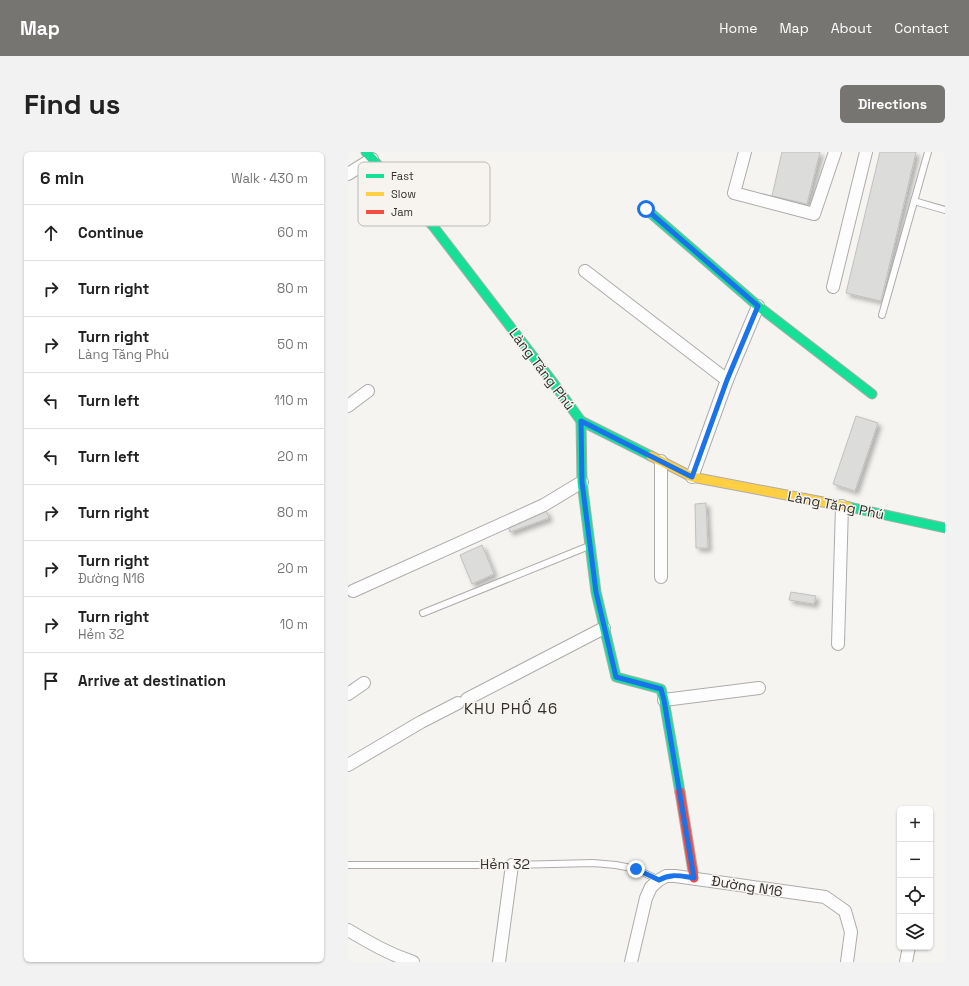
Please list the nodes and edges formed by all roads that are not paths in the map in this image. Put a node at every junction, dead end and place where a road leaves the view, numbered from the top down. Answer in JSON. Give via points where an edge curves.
{"nodes":[{"id":1,"x":745,"y":152,"type":"edge"},
{"id":2,"x":835,"y":152,"type":"edge"},
{"id":3,"x":866,"y":152,"type":"edge"},
{"id":4,"x":928,"y":152,"type":"edge"},
{"id":5,"x":369,"y":155,"type":"edge"},
{"id":6,"x":361,"y":162,"type":"edge"},
{"id":7,"x":358,"y":165,"type":"edge"},
{"id":8,"x":348,"y":174,"type":"edge"},
{"id":9,"x":914,"y":201,"type":"junction"},
{"id":10,"x":646,"y":209,"type":"dead end"},
{"id":11,"x":945,"y":210,"type":"edge"},
{"id":12,"x":433,"y":226,"type":"edge"},
{"id":13,"x":585,"y":271,"type":"dead end"},
{"id":14,"x":833,"y":287,"type":"dead end"},
{"id":15,"x":758,"y":306,"type":"junction"},
{"id":16,"x":882,"y":315,"type":"dead end"},
{"id":17,"x":727,"y":380,"type":"junction"},
{"id":18,"x":368,"y":391,"type":"dead end"},
{"id":19,"x":872,"y":394,"type":"dead end"},
{"id":20,"x":348,"y":406,"type":"edge"},
{"id":21,"x":581,"y":421,"type":"junction"},
{"id":22,"x":661,"y":461,"type":"junction"},
{"id":23,"x":692,"y":477,"type":"junction"},
{"id":24,"x":582,"y":482,"type":"junction"},
{"id":25,"x":842,"y":506,"type":"junction"},
{"id":26,"x":945,"y":528,"type":"edge"},
{"id":27,"x":590,"y":545,"type":"junction"},
{"id":28,"x":661,"y":577,"type":"dead end"},
{"id":29,"x":353,"y":591,"type":"dead end"},
{"id":30,"x":423,"y":613,"type":"dead end"},
{"id":31,"x":604,"y":628,"type":"junction"},
{"id":32,"x":838,"y":644,"type":"dead end"},
{"id":33,"x":364,"y":683,"type":"dead end"},
{"id":34,"x":759,"y":688,"type":"dead end"},
{"id":35,"x":348,"y":694,"type":"edge"},
{"id":36,"x":664,"y":700,"type":"junction"},
{"id":37,"x":348,"y":765,"type":"edge"},
{"id":38,"x":348,"y":865,"type":"edge"},
{"id":39,"x":512,"y":865,"type":"junction"},
{"id":40,"x":694,"y":878,"type":"junction"},
{"id":41,"x":659,"y":880,"type":"junction"},
{"id":42,"x":348,"y":930,"type":"edge"},
{"id":43,"x":908,"y":950,"type":"edge"},
{"id":44,"x":397,"y":960,"type":"edge"},
{"id":45,"x":413,"y":962,"type":"edge"},
{"id":46,"x":499,"y":962,"type":"edge"},
{"id":47,"x":631,"y":962,"type":"edge"},
{"id":48,"x":847,"y":962,"type":"edge"},
{"id":49,"x":906,"y":962,"type":"edge"}],
"edges":[{"from":1,"to":2,"type":"street","via":[[734,193],[814,214]]},
{"from":3,"to":14,"type":"street"},
{"from":4,"to":9,"type":"lane"},
{"from":5,"to":6,"type":"street"},
{"from":7,"to":8,"type":"street"},
{"from":9,"to":11,"type":"lane"},
{"from":9,"to":16,"type":"lane"},
{"from":10,"to":15,"type":"street"},
{"from":12,"to":21,"type":"street","name":"Làng Tăng Phú"},
{"from":13,"to":17,"type":"street"},
{"from":15,"to":17,"type":"street"},
{"from":15,"to":19,"type":"street"},
{"from":17,"to":23,"type":"street"},
{"from":18,"to":20,"type":"street"},
{"from":21,"to":22,"type":"street","name":"Làng Tăng Phú"},
{"from":21,"to":24,"type":"street"},
{"from":22,"to":23,"type":"street","name":"Làng Tăng Phú"},
{"from":22,"to":28,"type":"street"},
{"from":23,"to":25,"type":"street","name":"Làng Tăng Phú"},
{"from":24,"to":27,"type":"street"},
{"from":24,"to":29,"type":"street","via":[[544,505]]},
{"from":25,"to":26,"type":"street","name":"Làng Tăng Phú"},
{"from":25,"to":32,"type":"street"},
{"from":27,"to":30,"type":"lane"},
{"from":27,"to":31,"type":"street"},
{"from":31,"to":36,"type":"street","via":[[616,677],[661,689]]},
{"from":31,"to":37,"type":"street","via":[[421,722]]},
{"from":33,"to":35,"type":"street"},
{"from":34,"to":36,"type":"street"},
{"from":36,"to":40,"type":"street"},
{"from":38,"to":39,"type":"lane","name":"Hẻm 32"},
{"from":39,"to":41,"type":"lane","name":"Hẻm 32","via":[[616,864],[636,869]]},
{"from":39,"to":46,"type":"street"},
{"from":40,"to":41,"type":"street","name":"Đường N16","via":[[666,876]]},
{"from":40,"to":48,"type":"street","name":"Đường N16","via":[[825,897],[845,911],[851,932]]},
{"from":41,"to":47,"type":"street","via":[[650,887],[646,898]]},
{"from":42,"to":44,"type":"street"},
{"from":43,"to":49,"type":"street"},
{"from":44,"to":45,"type":"street"}]}
